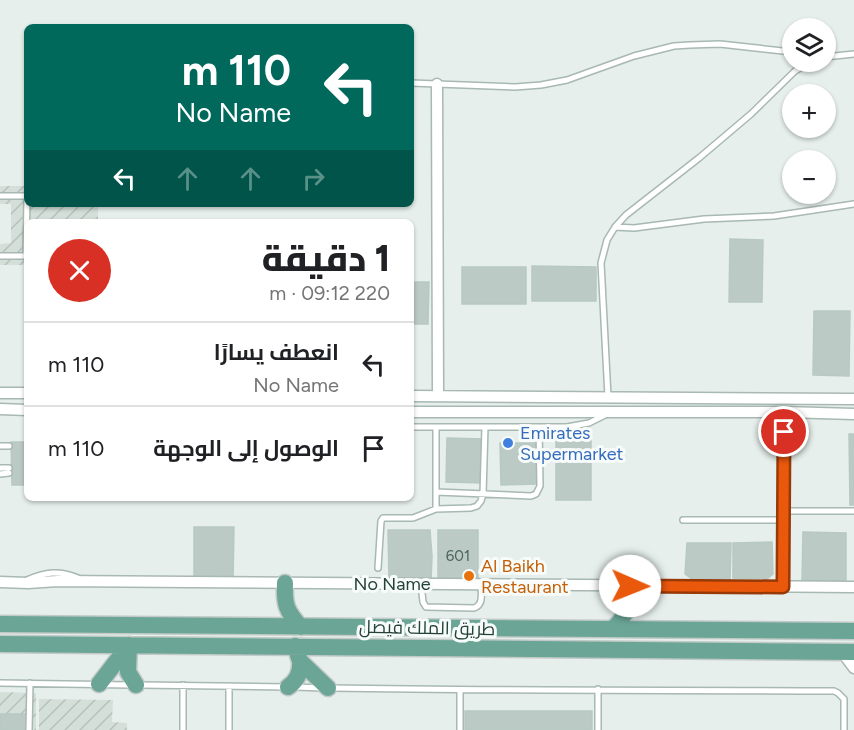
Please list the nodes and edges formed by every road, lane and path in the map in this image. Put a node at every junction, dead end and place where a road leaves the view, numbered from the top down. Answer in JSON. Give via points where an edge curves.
{"nodes":[{"id":1,"x":782,"y":51,"type":"edge"},
{"id":2,"x":854,"y":54,"type":"edge"},
{"id":3,"x":836,"y":56,"type":"edge"},
{"id":4,"x":794,"y":72,"type":"edge"},
{"id":5,"x":414,"y":83,"type":"edge"},
{"id":6,"x":437,"y":84,"type":"junction"},
{"id":7,"x":0,"y":196,"type":"edge"},
{"id":8,"x":24,"y":196,"type":"edge"},
{"id":9,"x":854,"y":204,"type":"edge"},
{"id":10,"x":615,"y":227,"type":"junction"},
{"id":11,"x":0,"y":256,"type":"edge"},
{"id":12,"x":24,"y":256,"type":"edge"},
{"id":13,"x":0,"y":393,"type":"edge"},
{"id":14,"x":24,"y":393,"type":"edge"},
{"id":15,"x":414,"y":396,"type":"edge"},
{"id":16,"x":438,"y":396,"type":"junction"},
{"id":17,"x":608,"y":397,"type":"junction"},
{"id":18,"x":854,"y":399,"type":"edge"},
{"id":19,"x":0,"y":409,"type":"edge"},
{"id":20,"x":24,"y":410,"type":"edge"},
{"id":21,"x":414,"y":412,"type":"edge"},
{"id":22,"x":784,"y":412,"type":"junction"},
{"id":23,"x":607,"y":413,"type":"junction"},
{"id":24,"x":854,"y":414,"type":"edge"},
{"id":25,"x":414,"y":427,"type":"edge"},
{"id":26,"x":436,"y":427,"type":"junction"},
{"id":27,"x":485,"y":427,"type":"junction"},
{"id":28,"x":539,"y":427,"type":"junction"},
{"id":29,"x":0,"y":446,"type":"edge"},
{"id":30,"x":9,"y":446,"type":"dead end"},
{"id":31,"x":0,"y":468,"type":"edge"},
{"id":32,"x":0,"y":474,"type":"edge"},
{"id":33,"x":436,"y":492,"type":"junction"},
{"id":34,"x":483,"y":494,"type":"junction"},
{"id":35,"x":436,"y":509,"type":"junction"},
{"id":36,"x":854,"y":511,"type":"edge"},
{"id":37,"x":783,"y":515,"type":"junction"},
{"id":38,"x":683,"y":520,"type":"dead end"},
{"id":39,"x":378,"y":568,"type":"dead end"},
{"id":40,"x":0,"y":582,"type":"edge"},
{"id":41,"x":285,"y":583,"type":"junction"},
{"id":42,"x":422,"y":584,"type":"junction"},
{"id":43,"x":481,"y":585,"type":"junction"},
{"id":44,"x":630,"y":586,"type":"junction"},
{"id":45,"x":783,"y":587,"type":"junction"},
{"id":46,"x":854,"y":587,"type":"edge"},
{"id":47,"x":0,"y":624,"type":"edge"},
{"id":48,"x":301,"y":627,"type":"junction"},
{"id":49,"x":612,"y":629,"type":"junction"},
{"id":50,"x":854,"y":631,"type":"edge"},
{"id":51,"x":0,"y":644,"type":"edge"},
{"id":52,"x":129,"y":645,"type":"junction"},
{"id":53,"x":848,"y":652,"type":"edge"},
{"id":54,"x":297,"y":654,"type":"junction"},
{"id":55,"x":854,"y":668,"type":"edge"},
{"id":56,"x":0,"y":683,"type":"edge"},
{"id":57,"x":30,"y":683,"type":"junction"},
{"id":58,"x":99,"y":684,"type":"junction"},
{"id":59,"x":136,"y":685,"type":"junction"},
{"id":60,"x":183,"y":685,"type":"junction"},
{"id":61,"x":229,"y":686,"type":"junction"},
{"id":62,"x":288,"y":687,"type":"junction"},
{"id":63,"x":328,"y":688,"type":"junction"},
{"id":64,"x":598,"y":689,"type":"junction"},
{"id":65,"x":460,"y":690,"type":"junction"},
{"id":66,"x":29,"y":730,"type":"edge"},
{"id":67,"x":183,"y":730,"type":"edge"},
{"id":68,"x":230,"y":730,"type":"edge"},
{"id":69,"x":459,"y":730,"type":"edge"},
{"id":70,"x":598,"y":730,"type":"edge"},
{"id":71,"x":844,"y":730,"type":"edge"}],
"edges":[{"from":1,"to":6,"type":"lane","via":[[690,45],[634,56],[541,86]]},
{"from":2,"to":3,"type":"lane"},
{"from":4,"to":10,"type":"lane","via":[[699,159]]},
{"from":5,"to":6,"type":"lane"},
{"from":6,"to":16,"type":"street"},
{"from":7,"to":8,"type":"lane"},
{"from":9,"to":10,"type":"lane","via":[[774,216]]},
{"from":10,"to":17,"type":"lane","via":[[601,263]]},
{"from":11,"to":12,"type":"lane"},
{"from":13,"to":14,"type":"street"},
{"from":15,"to":16,"type":"street"},
{"from":16,"to":17,"type":"street"},
{"from":17,"to":18,"type":"street"},
{"from":19,"to":20,"type":"street"},
{"from":21,"to":23,"type":"street"},
{"from":22,"to":23,"type":"street"},
{"from":22,"to":24,"type":"street"},
{"from":22,"to":37,"type":"street"},
{"from":23,"to":28,"type":"lane","via":[[578,426]]},
{"from":25,"to":26,"type":"lane"},
{"from":26,"to":27,"type":"lane"},
{"from":26,"to":33,"type":"lane"},
{"from":27,"to":28,"type":"lane"},
{"from":27,"to":34,"type":"lane"},
{"from":28,"to":34,"type":"lane","via":[[540,486],[536,494]]},
{"from":29,"to":30,"type":"lane"},
{"from":31,"to":32,"type":"lane","via":[[9,470]]},
{"from":33,"to":34,"type":"lane"},
{"from":33,"to":35,"type":"lane"},
{"from":34,"to":35,"type":"lane","via":[[477,506],[471,508]]},
{"from":35,"to":39,"type":"lane","via":[[413,518],[382,519]]},
{"from":36,"to":37,"type":"lane"},
{"from":37,"to":38,"type":"lane"},
{"from":37,"to":45,"type":"street"},
{"from":40,"to":41,"type":"street","name":"No Name"},
{"from":41,"to":42,"type":"street","name":"No Name"},
{"from":41,"to":48,"type":"main road","via":[[286,607]]},
{"from":42,"to":43,"type":"street","name":"No Name"},
{"from":42,"to":43,"type":"lane","via":[[426,607],[474,608],[480,603]]},
{"from":43,"to":44,"type":"street","name":"No Name"},
{"from":44,"to":45,"type":"street","name":"No Name"},
{"from":44,"to":49,"type":"main road","via":[[625,615]]},
{"from":45,"to":46,"type":"street","name":"No Name"},
{"from":47,"to":48,"type":"main road","name":"طريق الملك فيصل"},
{"from":48,"to":49,"type":"main road","name":"طريق الملك فيصل"},
{"from":49,"to":50,"type":"main road","name":"طريق الملك فيصل"},
{"from":51,"to":52,"type":"main road","name":"طريق الملك فيصل"},
{"from":52,"to":54,"type":"main road","name":"طريق الملك فيصل"},
{"from":52,"to":58,"type":"main road"},
{"from":52,"to":59,"type":"main road","via":[[128,672]]},
{"from":53,"to":54,"type":"main road","name":"طريق الملك فيصل"},
{"from":53,"to":55,"type":"street"},
{"from":54,"to":62,"type":"main road","via":[[300,671]]},
{"from":54,"to":63,"type":"main road"},
{"from":56,"to":57,"type":"lane"},
{"from":57,"to":58,"type":"lane"},
{"from":57,"to":66,"type":"lane"},
{"from":58,"to":59,"type":"lane"},
{"from":59,"to":60,"type":"lane"},
{"from":60,"to":61,"type":"lane"},
{"from":60,"to":67,"type":"lane"},
{"from":61,"to":62,"type":"lane"},
{"from":61,"to":68,"type":"lane"},
{"from":62,"to":63,"type":"lane"},
{"from":63,"to":65,"type":"lane"},
{"from":64,"to":65,"type":"lane"},
{"from":64,"to":70,"type":"lane"},
{"from":64,"to":71,"type":"lane","via":[[834,691],[844,699]]},
{"from":65,"to":69,"type":"lane"}]}
